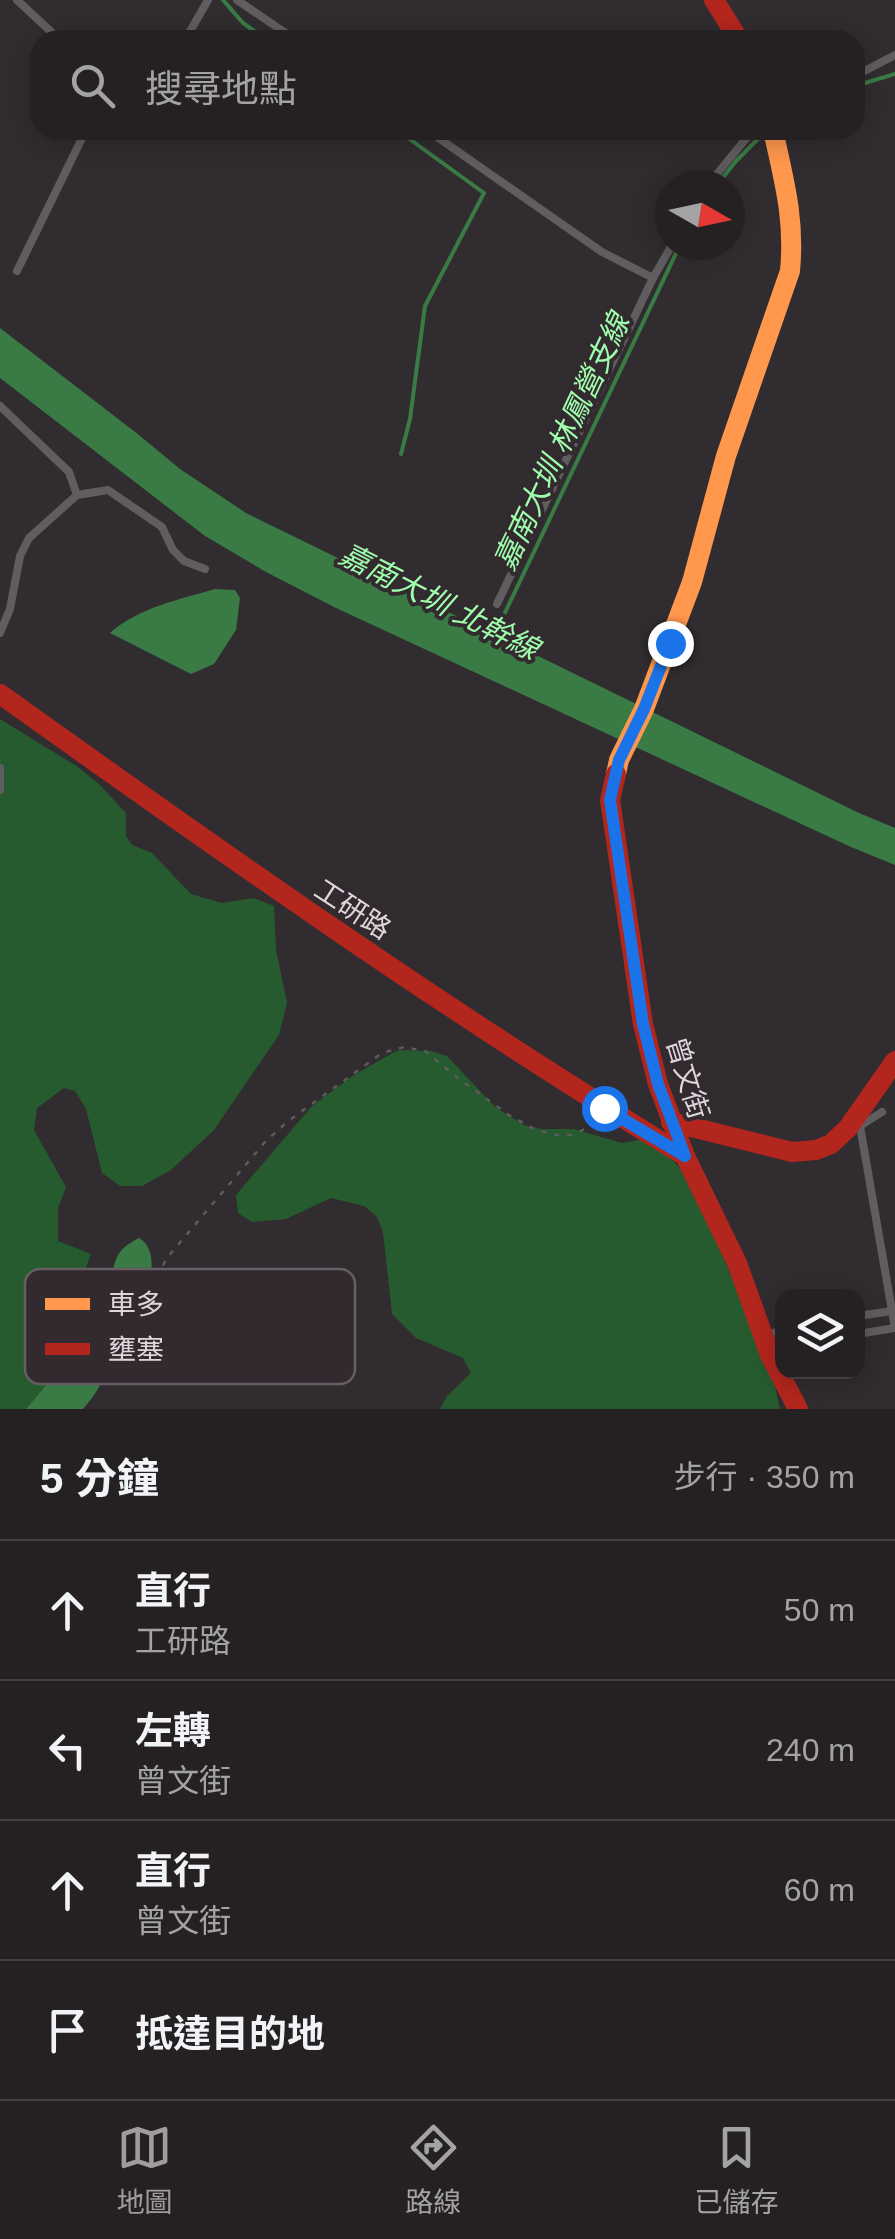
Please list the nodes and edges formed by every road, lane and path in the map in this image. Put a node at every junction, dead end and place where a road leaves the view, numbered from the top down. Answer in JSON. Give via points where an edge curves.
{"nodes":[{"id":1,"x":16,"y":0,"type":"edge"},
{"id":2,"x":208,"y":0,"type":"edge"},
{"id":3,"x":238,"y":0,"type":"edge"},
{"id":4,"x":714,"y":0,"type":"edge"},
{"id":5,"x":49,"y":30,"type":"edge"},
{"id":6,"x":191,"y":30,"type":"edge"},
{"id":7,"x":282,"y":30,"type":"edge"},
{"id":8,"x":732,"y":30,"type":"edge"},
{"id":9,"x":895,"y":56,"type":"edge"},
{"id":10,"x":865,"y":71,"type":"edge"},
{"id":11,"x":81,"y":140,"type":"edge"},
{"id":12,"x":441,"y":140,"type":"edge"},
{"id":13,"x":745,"y":140,"type":"edge"},
{"id":14,"x":775,"y":140,"type":"edge"},
{"id":15,"x":720,"y":170,"type":"edge"},
{"id":16,"x":663,"y":260,"type":"edge"},
{"id":17,"x":17,"y":271,"type":"dead end"},
{"id":18,"x":653,"y":278,"type":"junction"},
{"id":19,"x":0,"y":406,"type":"edge"},
{"id":20,"x":77,"y":494,"type":"junction"},
{"id":21,"x":205,"y":569,"type":"dead end"},
{"id":22,"x":497,"y":604,"type":"dead end"},
{"id":23,"x":0,"y":634,"type":"edge"},
{"id":24,"x":0,"y":694,"type":"edge"},
{"id":25,"x":0,"y":768,"type":"edge"},
{"id":26,"x":0,"y":790,"type":"edge"},
{"id":27,"x":895,"y":1061,"type":"edge"},
{"id":28,"x":604,"y":1108,"type":"junction"},
{"id":29,"x":882,"y":1112,"type":"dead end"},
{"id":30,"x":671,"y":1122,"type":"junction"},
{"id":31,"x":685,"y":1156,"type":"junction"},
{"id":32,"x":160,"y":1269,"type":"edge"},
{"id":33,"x":892,"y":1311,"type":"junction"},
{"id":34,"x":865,"y":1315,"type":"edge"},
{"id":35,"x":895,"y":1328,"type":"edge"},
{"id":36,"x":865,"y":1333,"type":"edge"},
{"id":37,"x":775,"y":1343,"type":"edge"},
{"id":38,"x":788,"y":1379,"type":"edge"},
{"id":39,"x":798,"y":1409,"type":"edge"}],
"edges":[{"from":1,"to":5,"type":"lane"},
{"from":2,"to":6,"type":"lane"},
{"from":3,"to":7,"type":"lane"},
{"from":4,"to":8,"type":"main road"},
{"from":9,"to":10,"type":"lane"},
{"from":11,"to":17,"type":"lane"},
{"from":12,"to":18,"type":"lane","via":[[602,252]]},
{"from":13,"to":15,"type":"lane"},
{"from":14,"to":30,"type":"main road","name":"曾文街","via":[[792,213],[790,271],[726,456],[688,595],[610,800],[643,1024]]},
{"from":16,"to":18,"type":"lane"},
{"from":18,"to":22,"type":"lane"},
{"from":19,"to":20,"type":"lane","via":[[68,472]]},
{"from":20,"to":21,"type":"lane","via":[[108,490],[162,527],[184,561]]},
{"from":20,"to":23,"type":"lane","via":[[29,538]]},
{"from":24,"to":28,"type":"main road","name":"工研路","via":[[280,894]]},
{"from":25,"to":26,"type":"lane"},
{"from":27,"to":30,"type":"main road","via":[[844,1132],[806,1153]]},
{"from":28,"to":31,"type":"main road","name":"工研路"},
{"from":28,"to":32,"type":"path","via":[[580,1133],[547,1133],[509,1115],[426,1051],[382,1053],[264,1142]]},
{"from":29,"to":33,"type":"lane","via":[[860,1126]]},
{"from":30,"to":31,"type":"main road","name":"曾文街"},
{"from":31,"to":37,"type":"main road","name":"曾文街"},
{"from":33,"to":34,"type":"lane"},
{"from":33,"to":35,"type":"lane"},
{"from":35,"to":36,"type":"lane"},
{"from":38,"to":39,"type":"main road","name":"曾文街"}]}
